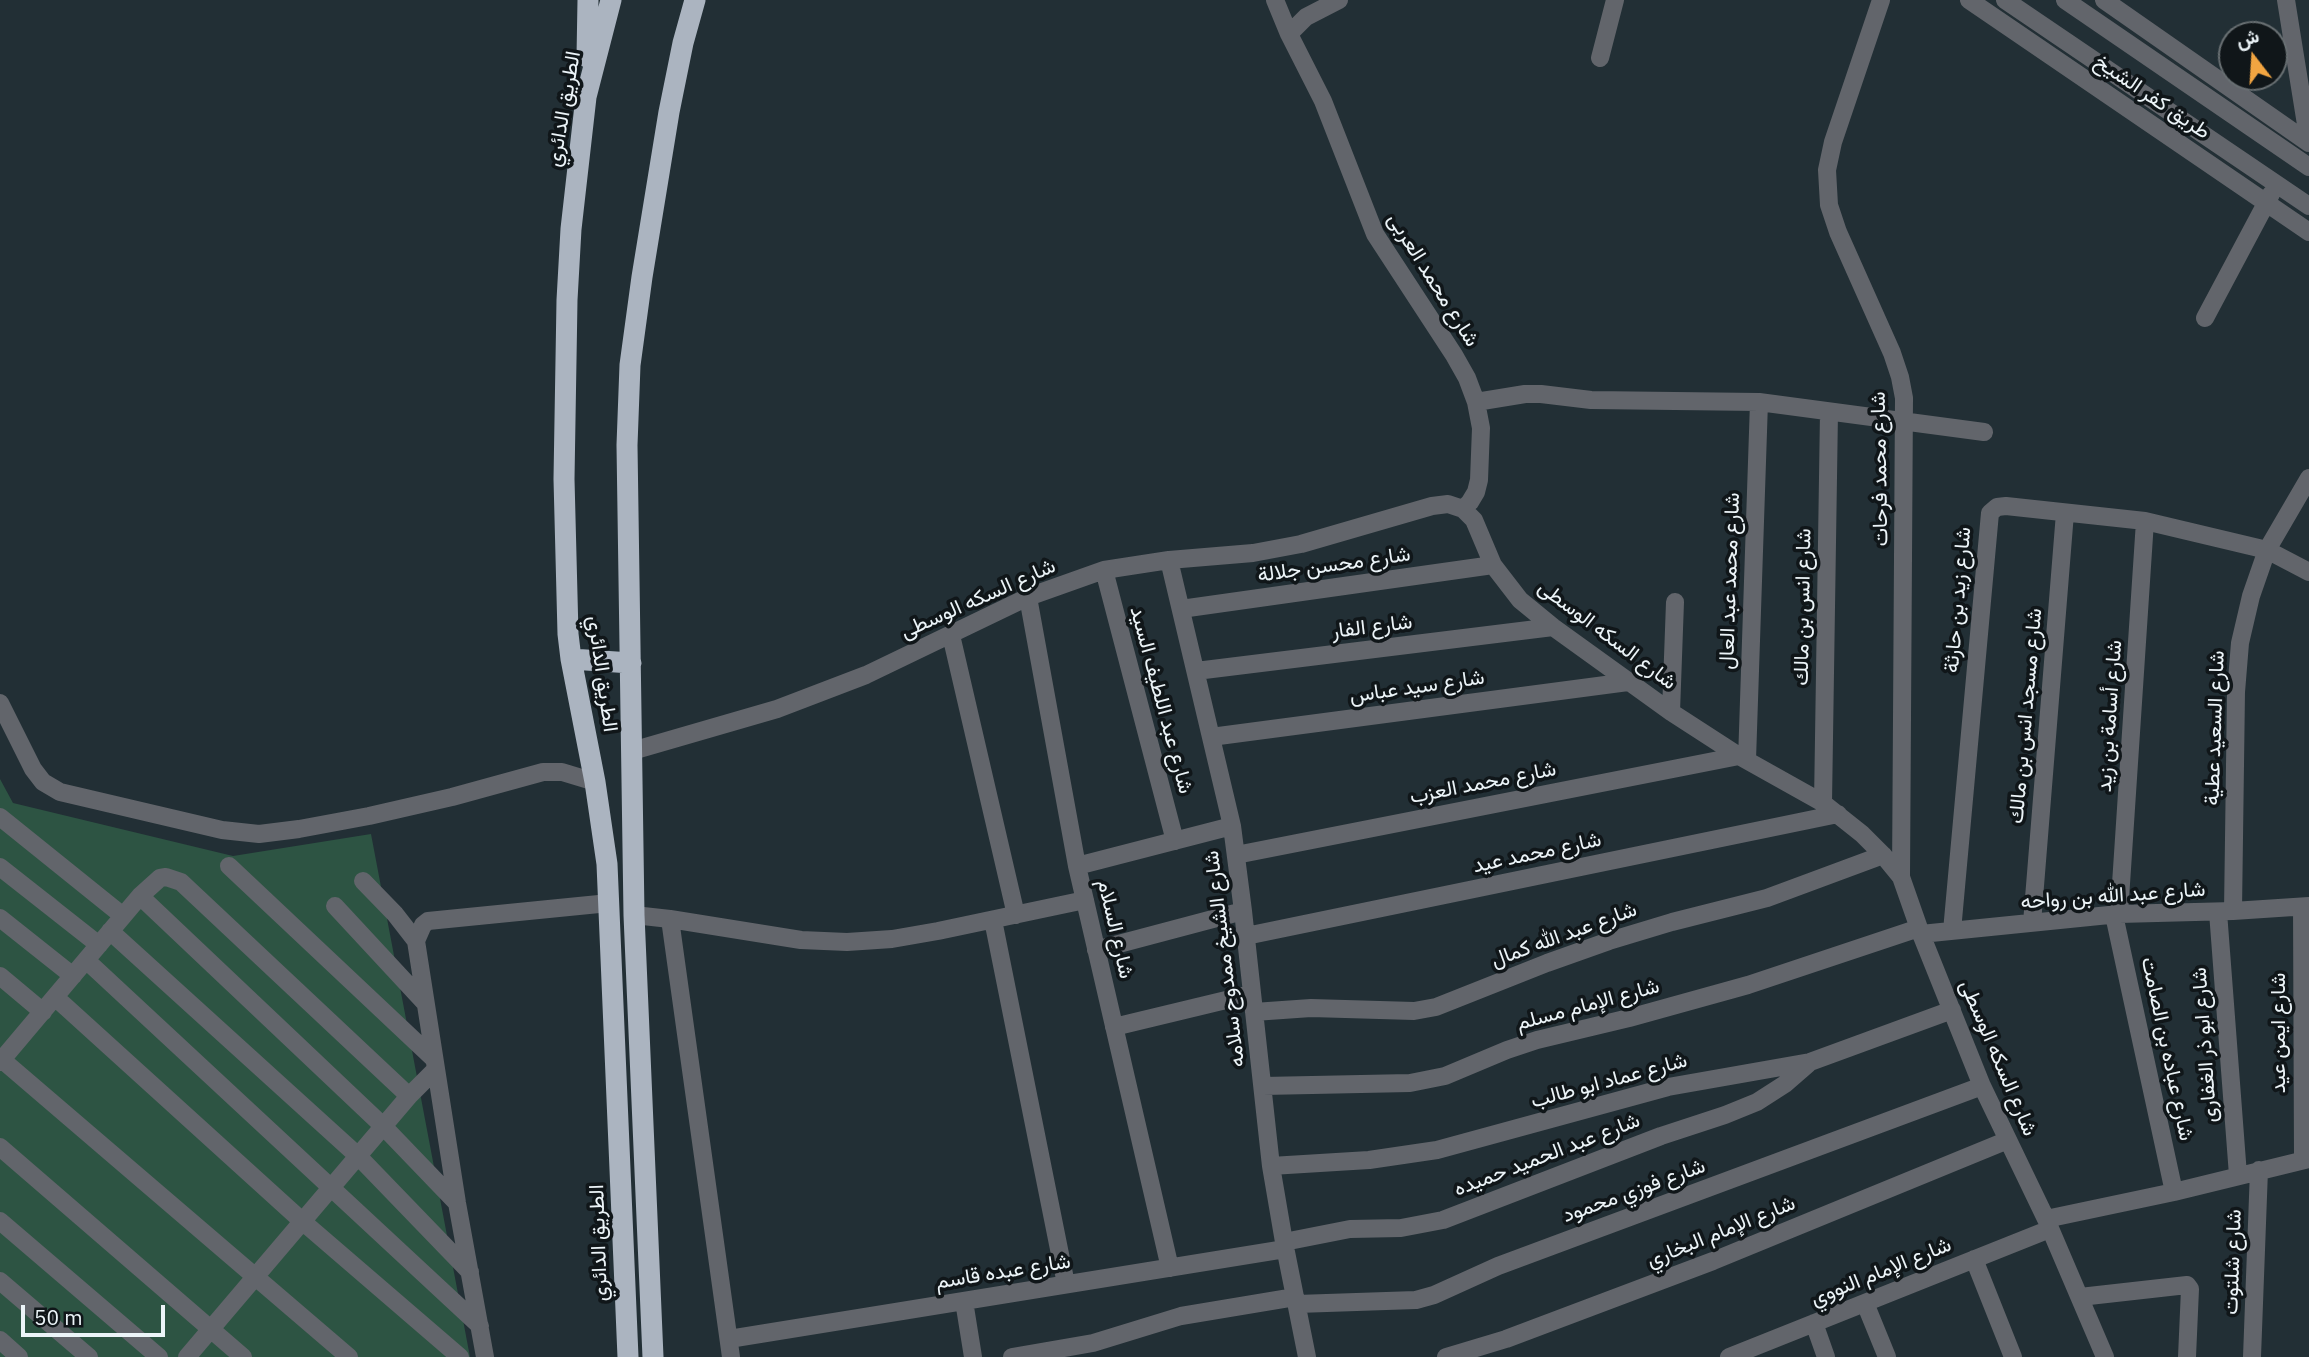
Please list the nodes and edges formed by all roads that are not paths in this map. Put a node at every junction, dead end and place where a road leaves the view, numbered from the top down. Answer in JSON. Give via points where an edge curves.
{"nodes":[{"id":1,"x":588,"y":0,"type":"edge"},
{"id":2,"x":611,"y":0,"type":"edge"},
{"id":3,"x":695,"y":0,"type":"edge"},
{"id":4,"x":1275,"y":0,"type":"edge"},
{"id":5,"x":1339,"y":0,"type":"edge"},
{"id":6,"x":1615,"y":0,"type":"edge"},
{"id":7,"x":1881,"y":0,"type":"edge"},
{"id":8,"x":1969,"y":0,"type":"edge"},
{"id":9,"x":2005,"y":0,"type":"edge"},
{"id":10,"x":2065,"y":0,"type":"edge"},
{"id":11,"x":2104,"y":0,"type":"edge"},
{"id":12,"x":2286,"y":0,"type":"edge"},
{"id":13,"x":1289,"y":34,"type":"junction"},
{"id":14,"x":2062,"y":38,"type":"junction"},
{"id":15,"x":2301,"y":51,"type":"edge"},
{"id":16,"x":2050,"y":55,"type":"junction"},
{"id":17,"x":1600,"y":58,"type":"dead end"},
{"id":18,"x":586,"y":97,"type":"junction"},
{"id":19,"x":2307,"y":115,"type":"edge"},
{"id":20,"x":2193,"y":128,"type":"junction"},
{"id":21,"x":2292,"y":131,"type":"junction"},
{"id":22,"x":2309,"y":143,"type":"edge"},
{"id":23,"x":2182,"y":145,"type":"junction"},
{"id":24,"x":2280,"y":147,"type":"junction"},
{"id":25,"x":2309,"y":167,"type":"edge"},
{"id":26,"x":2277,"y":185,"type":"junction"},
{"id":27,"x":2266,"y":202,"type":"junction"},
{"id":28,"x":2309,"y":206,"type":"edge"},
{"id":29,"x":2309,"y":232,"type":"edge"},
{"id":30,"x":2205,"y":318,"type":"dead end"},
{"id":31,"x":1476,"y":402,"type":"junction"},
{"id":32,"x":1759,"y":402,"type":"junction"},
{"id":33,"x":1829,"y":412,"type":"junction"},
{"id":34,"x":1905,"y":422,"type":"junction"},
{"id":35,"x":1984,"y":432,"type":"dead end"},
{"id":36,"x":2309,"y":478,"type":"edge"},
{"id":37,"x":1462,"y":509,"type":"junction"},
{"id":38,"x":2065,"y":513,"type":"junction"},
{"id":39,"x":2146,"y":521,"type":"junction"},
{"id":40,"x":2267,"y":550,"type":"junction"},
{"id":41,"x":1169,"y":560,"type":"junction"},
{"id":42,"x":1493,"y":565,"type":"junction"},
{"id":43,"x":1104,"y":570,"type":"junction"},
{"id":44,"x":2309,"y":572,"type":"edge"},
{"id":45,"x":1028,"y":597,"type":"junction"},
{"id":46,"x":1675,"y":602,"type":"dead end"},
{"id":47,"x":1181,"y":610,"type":"junction"},
{"id":48,"x":1553,"y":627,"type":"junction"},
{"id":49,"x":950,"y":635,"type":"junction"},
{"id":50,"x":571,"y":659,"type":"junction"},
{"id":51,"x":631,"y":663,"type":"junction"},
{"id":52,"x":1196,"y":671,"type":"junction"},
{"id":53,"x":1628,"y":682,"type":"junction"},
{"id":54,"x":0,"y":702,"type":"edge"},
{"id":55,"x":1671,"y":712,"type":"junction"},
{"id":56,"x":1211,"y":737,"type":"junction"},
{"id":57,"x":632,"y":751,"type":"junction"},
{"id":58,"x":1743,"y":758,"type":"junction"},
{"id":59,"x":595,"y":782,"type":"junction"},
{"id":60,"x":1831,"y":809,"type":"junction"},
{"id":61,"x":0,"y":817,"type":"edge"},
{"id":62,"x":1232,"y":826,"type":"junction"},
{"id":63,"x":1175,"y":841,"type":"junction"},
{"id":64,"x":1236,"y":855,"type":"junction"},
{"id":65,"x":1883,"y":855,"type":"junction"},
{"id":66,"x":229,"y":866,"type":"dead end"},
{"id":67,"x":1077,"y":866,"type":"junction"},
{"id":68,"x":0,"y":867,"type":"edge"},
{"id":69,"x":1901,"y":877,"type":"junction"},
{"id":70,"x":363,"y":881,"type":"dead end"},
{"id":71,"x":140,"y":896,"type":"junction"},
{"id":72,"x":1085,"y":900,"type":"junction"},
{"id":73,"x":609,"y":902,"type":"junction"},
{"id":74,"x":335,"y":906,"type":"dead end"},
{"id":75,"x":2305,"y":906,"type":"edge"},
{"id":76,"x":1243,"y":911,"type":"junction"},
{"id":77,"x":2225,"y":912,"type":"junction"},
{"id":78,"x":634,"y":915,"type":"junction"},
{"id":79,"x":1016,"y":915,"type":"junction"},
{"id":80,"x":2117,"y":915,"type":"junction"},
{"id":81,"x":123,"y":916,"type":"junction"},
{"id":82,"x":0,"y":918,"type":"edge"},
{"id":83,"x":670,"y":919,"type":"junction"},
{"id":84,"x":993,"y":920,"type":"junction"},
{"id":85,"x":2032,"y":923,"type":"junction"},
{"id":86,"x":1920,"y":931,"type":"junction"},
{"id":87,"x":1952,"y":931,"type":"junction"},
{"id":88,"x":1246,"y":936,"type":"junction"},
{"id":89,"x":104,"y":938,"type":"junction"},
{"id":90,"x":416,"y":942,"type":"junction"},
{"id":91,"x":1096,"y":950,"type":"junction"},
{"id":92,"x":86,"y":960,"type":"junction"},
{"id":93,"x":0,"y":976,"type":"edge"},
{"id":94,"x":73,"y":976,"type":"junction"},
{"id":95,"x":55,"y":997,"type":"junction"},
{"id":96,"x":425,"y":1003,"type":"junction"},
{"id":97,"x":1253,"y":1003,"type":"junction"},
{"id":98,"x":1952,"y":1010,"type":"junction"},
{"id":99,"x":43,"y":1012,"type":"junction"},
{"id":100,"x":638,"y":1021,"type":"junction"},
{"id":101,"x":614,"y":1023,"type":"junction"},
{"id":102,"x":1114,"y":1027,"type":"junction"},
{"id":103,"x":1,"y":1060,"type":"edge"},
{"id":104,"x":1811,"y":1062,"type":"junction"},
{"id":105,"x":435,"y":1064,"type":"junction"},
{"id":106,"x":1263,"y":1086,"type":"junction"},
{"id":107,"x":1982,"y":1086,"type":"junction"},
{"id":108,"x":409,"y":1096,"type":"junction"},
{"id":109,"x":383,"y":1126,"type":"junction"},
{"id":110,"x":2008,"y":1140,"type":"junction"},
{"id":111,"x":0,"y":1147,"type":"edge"},
{"id":112,"x":358,"y":1156,"type":"junction"},
{"id":113,"x":2306,"y":1159,"type":"edge"},
{"id":114,"x":1271,"y":1166,"type":"junction"},
{"id":115,"x":2259,"y":1170,"type":"junction"},
{"id":116,"x":2238,"y":1175,"type":"junction"},
{"id":117,"x":331,"y":1187,"type":"junction"},
{"id":118,"x":2174,"y":1192,"type":"junction"},
{"id":119,"x":457,"y":1203,"type":"junction"},
{"id":120,"x":0,"y":1221,"type":"edge"},
{"id":121,"x":302,"y":1221,"type":"junction"},
{"id":122,"x":2048,"y":1224,"type":"junction"},
{"id":123,"x":1284,"y":1245,"type":"junction"},
{"id":124,"x":1974,"y":1259,"type":"junction"},
{"id":125,"x":1170,"y":1268,"type":"junction"},
{"id":126,"x":470,"y":1272,"type":"junction"},
{"id":127,"x":255,"y":1275,"type":"junction"},
{"id":128,"x":0,"y":1281,"type":"edge"},
{"id":129,"x":1066,"y":1284,"type":"junction"},
{"id":130,"x":2080,"y":1297,"type":"junction"},
{"id":131,"x":964,"y":1301,"type":"junction"},
{"id":132,"x":1296,"y":1301,"type":"junction"},
{"id":133,"x":1865,"y":1303,"type":"junction"},
{"id":134,"x":1814,"y":1323,"type":"junction"},
{"id":135,"x":480,"y":1326,"type":"junction"},
{"id":136,"x":211,"y":1329,"type":"junction"},
{"id":137,"x":729,"y":1339,"type":"junction"},
{"id":138,"x":0,"y":1340,"type":"edge"},
{"id":139,"x":1765,"y":1350,"type":"edge"},
{"id":140,"x":19,"y":1357,"type":"edge"},
{"id":141,"x":89,"y":1357,"type":"edge"},
{"id":142,"x":159,"y":1357,"type":"edge"},
{"id":143,"x":187,"y":1357,"type":"edge"},
{"id":144,"x":243,"y":1357,"type":"edge"},
{"id":145,"x":349,"y":1357,"type":"edge"},
{"id":146,"x":460,"y":1357,"type":"edge"},
{"id":147,"x":485,"y":1357,"type":"edge"},
{"id":148,"x":628,"y":1357,"type":"edge"},
{"id":149,"x":653,"y":1357,"type":"edge"},
{"id":150,"x":731,"y":1357,"type":"edge"},
{"id":151,"x":973,"y":1357,"type":"edge"},
{"id":152,"x":1012,"y":1357,"type":"edge"},
{"id":153,"x":1307,"y":1357,"type":"edge"},
{"id":154,"x":1447,"y":1357,"type":"edge"},
{"id":155,"x":1729,"y":1357,"type":"edge"},
{"id":156,"x":1826,"y":1357,"type":"edge"},
{"id":157,"x":1887,"y":1357,"type":"edge"},
{"id":158,"x":2013,"y":1357,"type":"edge"},
{"id":159,"x":2105,"y":1357,"type":"edge"},
{"id":160,"x":2188,"y":1357,"type":"edge"},
{"id":161,"x":2252,"y":1357,"type":"edge"}],
"edges":[{"from":1,"to":18,"type":"highway"},
{"from":2,"to":18,"type":"highway","name":"الطريق الدائري"},
{"from":3,"to":51,"type":"highway","name":"الطريق الدائري","via":[[669,112],[630,365]]},
{"from":4,"to":13,"type":"street","name":"شارع محمد العربى"},
{"from":5,"to":13,"type":"street","via":[[1306,17]]},
{"from":6,"to":17,"type":"street"},
{"from":7,"to":34,"type":"street","name":"شارع محمد فرحات","via":[[1827,170],[1829,205],[1838,232],[1900,377]]},
{"from":8,"to":16,"type":"street","name":"طريق كفر الشيخ"},
{"from":9,"to":14,"type":"street","name":"طريق كفر الشيخ"},
{"from":10,"to":24,"type":"street"},
{"from":11,"to":21,"type":"street"},
{"from":12,"to":15,"type":"street"},
{"from":13,"to":31,"type":"street","name":"شارع محمد العربى","via":[[1323,101],[1375,234],[1454,355]]},
{"from":14,"to":16,"type":"street"},
{"from":14,"to":20,"type":"street","name":"طريق كفر الشيخ"},
{"from":15,"to":19,"type":"street"},
{"from":16,"to":23,"type":"street","name":"طريق كفر الشيخ"},
{"from":18,"to":50,"type":"highway","name":"الطريق الدائري","via":[[567,300],[565,479]]},
{"from":19,"to":22,"type":"street"},
{"from":20,"to":23,"type":"street"},
{"from":20,"to":26,"type":"street","name":"طريق كفر الشيخ"},
{"from":21,"to":22,"type":"street"},
{"from":21,"to":24,"type":"street"},
{"from":23,"to":27,"type":"street","name":"طريق كفر الشيخ"},
{"from":24,"to":25,"type":"street"},
{"from":26,"to":27,"type":"street"},
{"from":26,"to":28,"type":"street","name":"طريق كفر الشيخ"},
{"from":27,"to":29,"type":"street","name":"طريق كفر الشيخ"},
{"from":27,"to":30,"type":"street"},
{"from":31,"to":32,"type":"street","via":[[1541,394],[1600,401]]},
{"from":31,"to":37,"type":"street","name":"شارع محمد العربى","via":[[1481,428],[1479,480]]},
{"from":32,"to":33,"type":"street"},
{"from":32,"to":58,"type":"street","name":"شارع محمد عبد العال"},
{"from":33,"to":34,"type":"street"},
{"from":33,"to":60,"type":"street","name":"شارع انس بن مالك"},
{"from":34,"to":35,"type":"street"},
{"from":34,"to":69,"type":"street","name":"شارع محمد فرحات"},
{"from":36,"to":40,"type":"street","name":"شارع السعيد عطية"},
{"from":37,"to":41,"type":"street","name":"شارع السكه الوسطى","via":[[1448,504],[1432,506],[1278,549]]},
{"from":37,"to":42,"type":"street","name":"شارع السكه الوسطى","via":[[1474,520]]},
{"from":38,"to":39,"type":"street","name":"شارع زيد بن حارثة"},
{"from":38,"to":85,"type":"street","name":"شارع مسجد انس بن مالك"},
{"from":38,"to":87,"type":"street","name":"شارع زيد بن حارثة","via":[[2006,506],[1990,513]]},
{"from":39,"to":40,"type":"street","name":"شارع زيد بن حارثة"},
{"from":39,"to":80,"type":"street","name":"شارع أسامة بن زيد"},
{"from":40,"to":44,"type":"street","name":"شارع زيد بن حارثة"},
{"from":40,"to":77,"type":"street","name":"شارع السعيد عطية","via":[[2240,643]]},
{"from":41,"to":43,"type":"street","name":"شارع السكه الوسطى"},
{"from":41,"to":47,"type":"street","name":"شارع الشيخ ممدوح سلامه"},
{"from":42,"to":47,"type":"street","name":"شارع محسن جلالة"},
{"from":42,"to":48,"type":"street","name":"شارع السكه الوسطى","via":[[1520,600]]},
{"from":43,"to":45,"type":"street","name":"شارع السكه الوسطى"},
{"from":43,"to":63,"type":"street","name":"شارع عبد اللطيف السيد"},
{"from":45,"to":49,"type":"street","name":"شارع السكه الوسطى"},
{"from":45,"to":67,"type":"street","name":"شارع السلام"},
{"from":46,"to":55,"type":"street"},
{"from":47,"to":52,"type":"street","name":"شارع الشيخ ممدوح سلامه"},
{"from":48,"to":52,"type":"street","name":"شارع الفار"},
{"from":48,"to":53,"type":"street","name":"شارع السكه الوسطى"},
{"from":49,"to":57,"type":"street","name":"شارع السكه الوسطى","via":[[866,675],[778,709]]},
{"from":49,"to":79,"type":"street"},
{"from":50,"to":51,"type":"highway"},
{"from":50,"to":59,"type":"highway","name":"الطريق الدائري"},
{"from":51,"to":57,"type":"highway","name":"الطريق الدائري"},
{"from":52,"to":56,"type":"street","name":"شارع الشيخ ممدوح سلامه"},
{"from":53,"to":55,"type":"street","name":"شارع السكه الوسطى"},
{"from":53,"to":56,"type":"street","name":"شارع سيد عباس"},
{"from":54,"to":59,"type":"street","via":[[33,769],[60,792],[222,830],[259,834],[299,830],[543,772],[562,772]]},
{"from":55,"to":58,"type":"street","name":"شارع السكه الوسطى"},
{"from":56,"to":62,"type":"street","name":"شارع الشيخ ممدوح سلامه"},
{"from":57,"to":78,"type":"highway","name":"الطريق الدائري"},
{"from":58,"to":60,"type":"street","name":"شارع السكه الوسطى"},
{"from":58,"to":64,"type":"street","name":"شارع محمد العزب"},
{"from":59,"to":73,"type":"highway","name":"الطريق الدائري"},
{"from":60,"to":65,"type":"street","name":"شارع السكه الوسطى"},
{"from":60,"to":88,"type":"street","name":"شارع محمد عيد"},
{"from":61,"to":81,"type":"street"},
{"from":62,"to":63,"type":"street"},
{"from":62,"to":64,"type":"street","name":"شارع الشيخ ممدوح سلامه"},
{"from":63,"to":67,"type":"street"},
{"from":64,"to":76,"type":"street","name":"شارع الشيخ ممدوح سلامه"},
{"from":65,"to":69,"type":"street","name":"شارع السكه الوسطى"},
{"from":65,"to":97,"type":"street","name":"شارع عبد الله كمال","via":[[1767,898],[1547,962],[1436,1007],[1311,1008]]},
{"from":66,"to":105,"type":"street"},
{"from":67,"to":72,"type":"street","name":"شارع السلام"},
{"from":68,"to":89,"type":"street"},
{"from":69,"to":86,"type":"street","name":"شارع السكه الوسطى"},
{"from":70,"to":90,"type":"street"},
{"from":71,"to":81,"type":"street"},
{"from":71,"to":108,"type":"street","via":[[160,878],[181,882]]},
{"from":71,"to":109,"type":"street"},
{"from":72,"to":79,"type":"street"},
{"from":72,"to":91,"type":"street","name":"شارع السلام"},
{"from":73,"to":90,"type":"street","via":[[428,921]]},
{"from":73,"to":101,"type":"highway","name":"الطريق الدائري"},
{"from":74,"to":96,"type":"street"},
{"from":75,"to":77,"type":"street","name":"شارع عبد الله بن رواحه"},
{"from":75,"to":113,"type":"street","name":"شارع ايمن عيد"},
{"from":76,"to":88,"type":"street","name":"شارع الشيخ ممدوح سلامه"},
{"from":76,"to":91,"type":"street"},
{"from":77,"to":80,"type":"street","name":"شارع عبد الله بن رواحه"},
{"from":77,"to":116,"type":"street","name":"شارع ابو ذر الغفارى"},
{"from":78,"to":83,"type":"street"},
{"from":78,"to":100,"type":"highway","name":"الطريق الدائري"},
{"from":79,"to":84,"type":"street"},
{"from":80,"to":85,"type":"street","name":"شارع عبد الله بن رواحه"},
{"from":80,"to":118,"type":"street","name":"شارع عباده بن الصامت"},
{"from":81,"to":89,"type":"street"},
{"from":82,"to":94,"type":"street"},
{"from":83,"to":84,"type":"street","via":[[801,940],[847,942],[892,939]]},
{"from":83,"to":137,"type":"street"},
{"from":84,"to":129,"type":"street"},
{"from":85,"to":87,"type":"street","name":"شارع عبد الله بن رواحه"},
{"from":86,"to":87,"type":"street","name":"شارع عبد الله بن رواحه"},
{"from":86,"to":98,"type":"street","name":"شارع السكه الوسطى"},
{"from":86,"to":106,"type":"street","name":"شارع الإمام مسلم","via":[[1748,985],[1537,1040],[1445,1076],[1410,1083]]},
{"from":88,"to":97,"type":"street","name":"شارع الشيخ ممدوح سلامه"},
{"from":89,"to":92,"type":"street"},
{"from":89,"to":112,"type":"street"},
{"from":90,"to":96,"type":"street"},
{"from":91,"to":102,"type":"street","name":"شارع السلام"},
{"from":92,"to":94,"type":"street"},
{"from":92,"to":117,"type":"street"},
{"from":93,"to":99,"type":"street"},
{"from":94,"to":95,"type":"street"},
{"from":95,"to":99,"type":"street"},
{"from":95,"to":121,"type":"street"},
{"from":96,"to":105,"type":"street"},
{"from":97,"to":102,"type":"street","name":"شارع عبد الله كمال"},
{"from":97,"to":106,"type":"street","name":"شارع الشيخ ممدوح سلامه"},
{"from":98,"to":104,"type":"street","name":"شارع عماد ابو طالب"},
{"from":98,"to":107,"type":"street","name":"شارع السكه الوسطى"},
{"from":99,"to":103,"type":"street"},
{"from":100,"to":101,"type":"highway"},
{"from":100,"to":149,"type":"highway","name":"الطريق الدائري"},
{"from":101,"to":148,"type":"highway","name":"الطريق الدائري"},
{"from":102,"to":125,"type":"street","name":"شارع السلام"},
{"from":103,"to":127,"type":"street"},
{"from":104,"to":114,"type":"street","name":"شارع عماد ابو طالب","via":[[1668,1087],[1437,1150]]},
{"from":104,"to":123,"type":"street","name":"شارع عبد الحميد حميده","via":[[1756,1102],[1443,1220],[1401,1228],[1350,1229]]},
{"from":105,"to":108,"type":"street"},
{"from":105,"to":119,"type":"street"},
{"from":106,"to":114,"type":"street","name":"شارع الشيخ ممدوح سلامه"},
{"from":107,"to":110,"type":"street","name":"شارع السكه الوسطى"},
{"from":107,"to":132,"type":"street","name":"شارع فوزي محمود","via":[[1498,1266],[1434,1296]]},
{"from":108,"to":109,"type":"street"},
{"from":109,"to":112,"type":"street"},
{"from":109,"to":119,"type":"street"},
{"from":110,"to":122,"type":"street","name":"شارع السكه الوسطى"},
{"from":110,"to":154,"type":"street","name":"شارع الإمام البخاري","via":[[1713,1261]]},
{"from":111,"to":136,"type":"street"},
{"from":112,"to":117,"type":"street"},
{"from":112,"to":126,"type":"street"},
{"from":113,"to":115,"type":"street","name":"شارع الإمام النووي"},
{"from":114,"to":123,"type":"street","name":"شارع الشيخ ممدوح سلامه"},
{"from":115,"to":116,"type":"street","name":"شارع الإمام النووي"},
{"from":115,"to":161,"type":"street","name":"شارع شلتوت"},
{"from":116,"to":118,"type":"street","name":"شارع الإمام النووي"},
{"from":117,"to":121,"type":"street"},
{"from":117,"to":135,"type":"street"},
{"from":118,"to":122,"type":"street","name":"شارع الإمام النووي"},
{"from":119,"to":126,"type":"street"},
{"from":120,"to":142,"type":"street"},
{"from":121,"to":127,"type":"street"},
{"from":121,"to":146,"type":"street"},
{"from":122,"to":124,"type":"street","name":"شارع الإمام النووي"},
{"from":122,"to":130,"type":"street","name":"شارع السكه الوسطى"},
{"from":123,"to":125,"type":"street","name":"شارع عبده قاسم"},
{"from":123,"to":132,"type":"street","name":"شارع الشيخ ممدوح سلامه"},
{"from":124,"to":133,"type":"street","name":"شارع الإمام النووي"},
{"from":124,"to":158,"type":"street"},
{"from":125,"to":129,"type":"street","name":"شارع عبده قاسم"},
{"from":126,"to":135,"type":"street"},
{"from":127,"to":136,"type":"street"},
{"from":127,"to":145,"type":"street"},
{"from":128,"to":141,"type":"street"},
{"from":129,"to":131,"type":"street","name":"شارع عبده قاسم"},
{"from":130,"to":159,"type":"street","name":"شارع السكه الوسطى"},
{"from":130,"to":160,"type":"street","via":[[2187,1285]]},
{"from":131,"to":137,"type":"street","name":"شارع عبده قاسم"},
{"from":131,"to":151,"type":"street"},
{"from":132,"to":152,"type":"street","name":"شارع فوزي محمود","via":[[1181,1316],[1093,1343]]},
{"from":132,"to":153,"type":"street","name":"شارع الشيخ ممدوح سلامه"},
{"from":133,"to":134,"type":"street","name":"شارع الإمام النووي"},
{"from":133,"to":157,"type":"street"},
{"from":134,"to":139,"type":"street","name":"شارع الإمام النووي"},
{"from":134,"to":156,"type":"street"},
{"from":135,"to":147,"type":"street"},
{"from":136,"to":143,"type":"street"},
{"from":136,"to":144,"type":"street"},
{"from":137,"to":150,"type":"street"},
{"from":138,"to":140,"type":"street"},
{"from":139,"to":155,"type":"street","name":"شارع الإمام النووي"}]}
